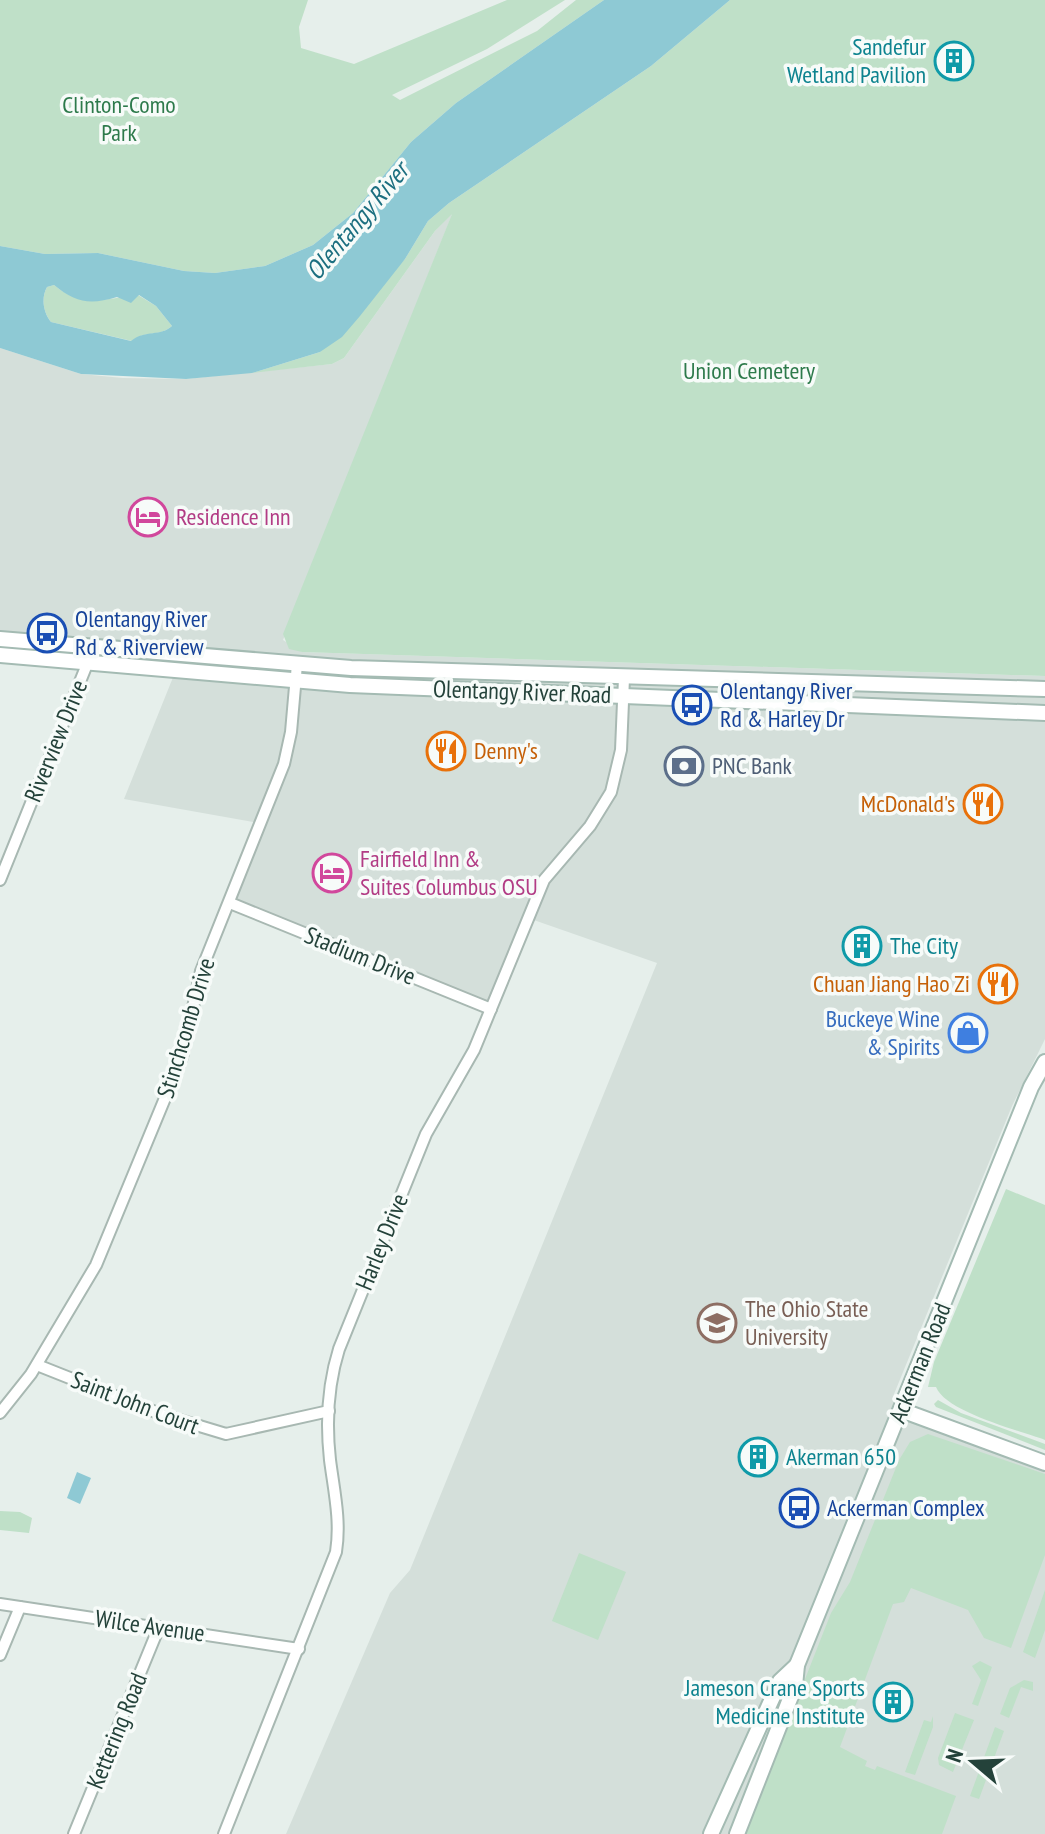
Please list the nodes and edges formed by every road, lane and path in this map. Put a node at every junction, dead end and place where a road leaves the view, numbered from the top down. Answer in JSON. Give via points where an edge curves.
{"nodes":[{"id":1,"x":0,"y":639,"type":"edge"},
{"id":2,"x":94,"y":647,"type":"junction"},
{"id":3,"x":0,"y":655,"type":"edge"},
{"id":4,"x":87,"y":663,"type":"junction"},
{"id":5,"x":297,"y":664,"type":"junction"},
{"id":6,"x":624,"y":678,"type":"junction"},
{"id":7,"x":296,"y":681,"type":"junction"},
{"id":8,"x":1045,"y":689,"type":"edge"},
{"id":9,"x":622,"y":696,"type":"junction"},
{"id":10,"x":1045,"y":713,"type":"edge"},
{"id":11,"x":0,"y":880,"type":"edge"},
{"id":12,"x":230,"y":903,"type":"junction"},
{"id":13,"x":491,"y":1009,"type":"junction"},
{"id":14,"x":1045,"y":1062,"type":"edge"},
{"id":15,"x":37,"y":1365,"type":"junction"},
{"id":16,"x":901,"y":1410,"type":"junction"},
{"id":17,"x":329,"y":1411,"type":"junction"},
{"id":18,"x":0,"y":1413,"type":"edge"},
{"id":19,"x":1045,"y":1463,"type":"edge"},
{"id":20,"x":0,"y":1604,"type":"edge"},
{"id":21,"x":20,"y":1607,"type":"junction"},
{"id":22,"x":159,"y":1627,"type":"junction"},
{"id":23,"x":299,"y":1649,"type":"junction"},
{"id":24,"x":0,"y":1655,"type":"edge"},
{"id":25,"x":797,"y":1665,"type":"junction"},
{"id":26,"x":74,"y":1834,"type":"edge"},
{"id":27,"x":224,"y":1834,"type":"edge"},
{"id":28,"x":711,"y":1834,"type":"edge"},
{"id":29,"x":737,"y":1834,"type":"edge"}],
"edges":[{"from":1,"to":2,"type":"main road","name":"Olentangy River Road"},
{"from":2,"to":4,"type":"street","name":"Riverview Drive"},
{"from":2,"to":5,"type":"main road","name":"Olentangy River Road"},
{"from":3,"to":4,"type":"main road","name":"Olentangy River Road"},
{"from":4,"to":7,"type":"main road","name":"Olentangy River Road"},
{"from":4,"to":11,"type":"street","name":"Riverview Drive"},
{"from":5,"to":6,"type":"main road","name":"Olentangy River Road"},
{"from":5,"to":7,"type":"street","name":"Stinchcomb Drive"},
{"from":6,"to":8,"type":"main road","name":"Olentangy River Road"},
{"from":6,"to":9,"type":"street","name":"Harley Drive"},
{"from":7,"to":9,"type":"main road","name":"Olentangy River Road"},
{"from":7,"to":12,"type":"street","name":"Stinchcomb Drive","via":[[284,764]]},
{"from":9,"to":10,"type":"main road","name":"Olentangy River Road"},
{"from":9,"to":13,"type":"street","name":"Harley Drive","via":[[621,750],[611,792],[544,880]]},
{"from":12,"to":13,"type":"street","name":"Stadium Drive"},
{"from":12,"to":15,"type":"street","name":"Stinchcomb Drive","via":[[201,971],[182,1057],[107,1241]]},
{"from":13,"to":17,"type":"street","name":"Harley Drive","via":[[469,1060],[426,1134],[351,1318],[333,1367]]},
{"from":14,"to":16,"type":"main road","name":"Ackerman Road"},
{"from":15,"to":17,"type":"street","name":"Saint John Court","via":[[226,1434]]},
{"from":15,"to":18,"type":"street","name":"Stinchcomb Drive"},
{"from":16,"to":19,"type":"main road"},
{"from":16,"to":25,"type":"main road","name":"Ackerman Road"},
{"from":17,"to":23,"type":"street","name":"Harley Drive","via":[[339,1537]]},
{"from":20,"to":21,"type":"street","name":"Wilce Avenue"},
{"from":21,"to":22,"type":"street","name":"Wilce Avenue"},
{"from":21,"to":24,"type":"street"},
{"from":22,"to":23,"type":"street","name":"Wilce Avenue"},
{"from":22,"to":26,"type":"street","name":"Kettering Road"},
{"from":23,"to":27,"type":"street","name":"Harley Drive"},
{"from":25,"to":28,"type":"main road","name":"Ackerman Road","via":[[780,1681]]},
{"from":25,"to":29,"type":"main road","name":"Ackerman Road","via":[[795,1686]]}]}
